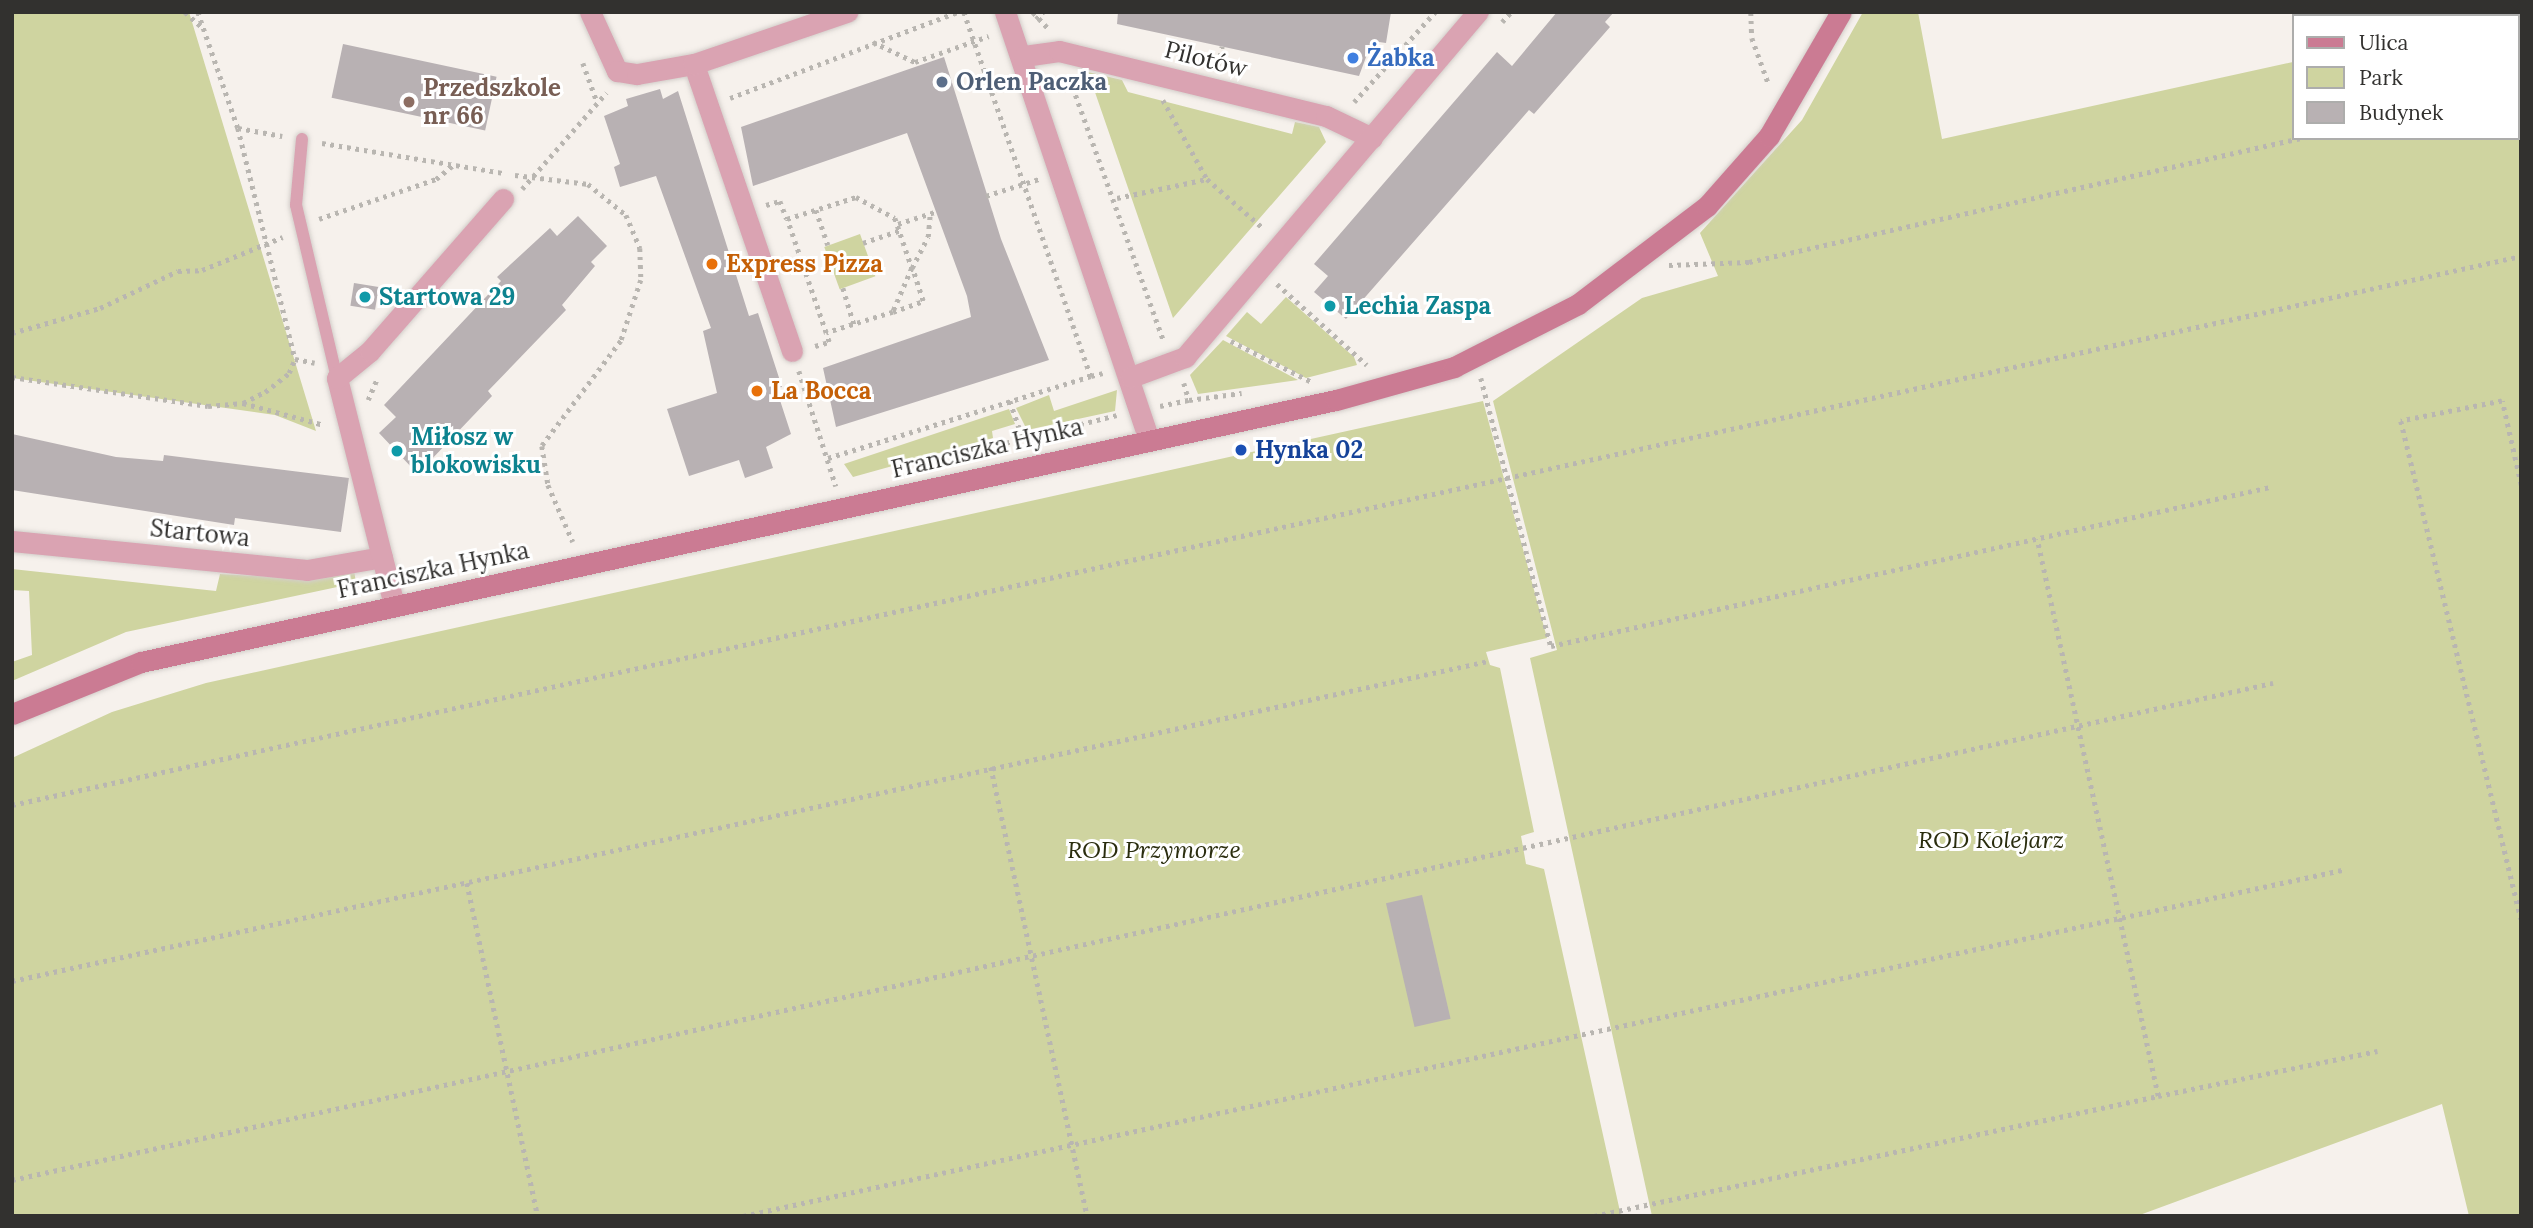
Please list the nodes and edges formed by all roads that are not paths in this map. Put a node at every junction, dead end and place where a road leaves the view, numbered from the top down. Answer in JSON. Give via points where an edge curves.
{"nodes":[{"id":1,"x":590,"y":12,"type":"edge"},
{"id":2,"x":847,"y":12,"type":"edge"},
{"id":3,"x":1005,"y":12,"type":"edge"},
{"id":4,"x":1478,"y":12,"type":"edge"},
{"id":5,"x":1841,"y":12,"type":"edge"},
{"id":6,"x":1024,"y":55,"type":"junction"},
{"id":7,"x":694,"y":64,"type":"junction"},
{"id":8,"x":1372,"y":138,"type":"junction"},
{"id":9,"x":302,"y":139,"type":"road end"},
{"id":10,"x":513,"y":197,"type":"road end"},
{"id":11,"x":792,"y":351,"type":"road end"},
{"id":12,"x":330,"y":377,"type":"junction"},
{"id":13,"x":1122,"y":379,"type":"junction"},
{"id":14,"x":1148,"y":438,"type":"junction"},
{"id":15,"x":12,"y":541,"type":"edge"},
{"id":16,"x":382,"y":557,"type":"junction"},
{"id":17,"x":394,"y":605,"type":"junction"},
{"id":18,"x":12,"y":715,"type":"edge"}],
"edges":[{"from":1,"to":7,"type":"street","via":[[617,71],[637,74]]},
{"from":2,"to":7,"type":"street"},
{"from":3,"to":6,"type":"street"},
{"from":4,"to":8,"type":"street"},
{"from":5,"to":14,"type":"street","name":"Franciszka Hynka","via":[[1769,136],[1707,206],[1578,304],[1477,356],[1395,386]]},
{"from":6,"to":8,"type":"street","name":"Pilotów","via":[[1059,51],[1169,77],[1326,116]]},
{"from":6,"to":13,"type":"street"},
{"from":7,"to":11,"type":"street"},
{"from":8,"to":13,"type":"street","via":[[1185,357]]},
{"from":9,"to":12,"type":"lane","via":[[296,205]]},
{"from":10,"to":12,"type":"street","via":[[370,351]]},
{"from":12,"to":16,"type":"street"},
{"from":13,"to":14,"type":"street"},
{"from":14,"to":17,"type":"street","name":"Franciszka Hynka"},
{"from":15,"to":16,"type":"street","name":"Startowa","via":[[307,570]]},
{"from":16,"to":17,"type":"street"},
{"from":17,"to":18,"type":"street","name":"Franciszka Hynka","via":[[141,662]]}]}
